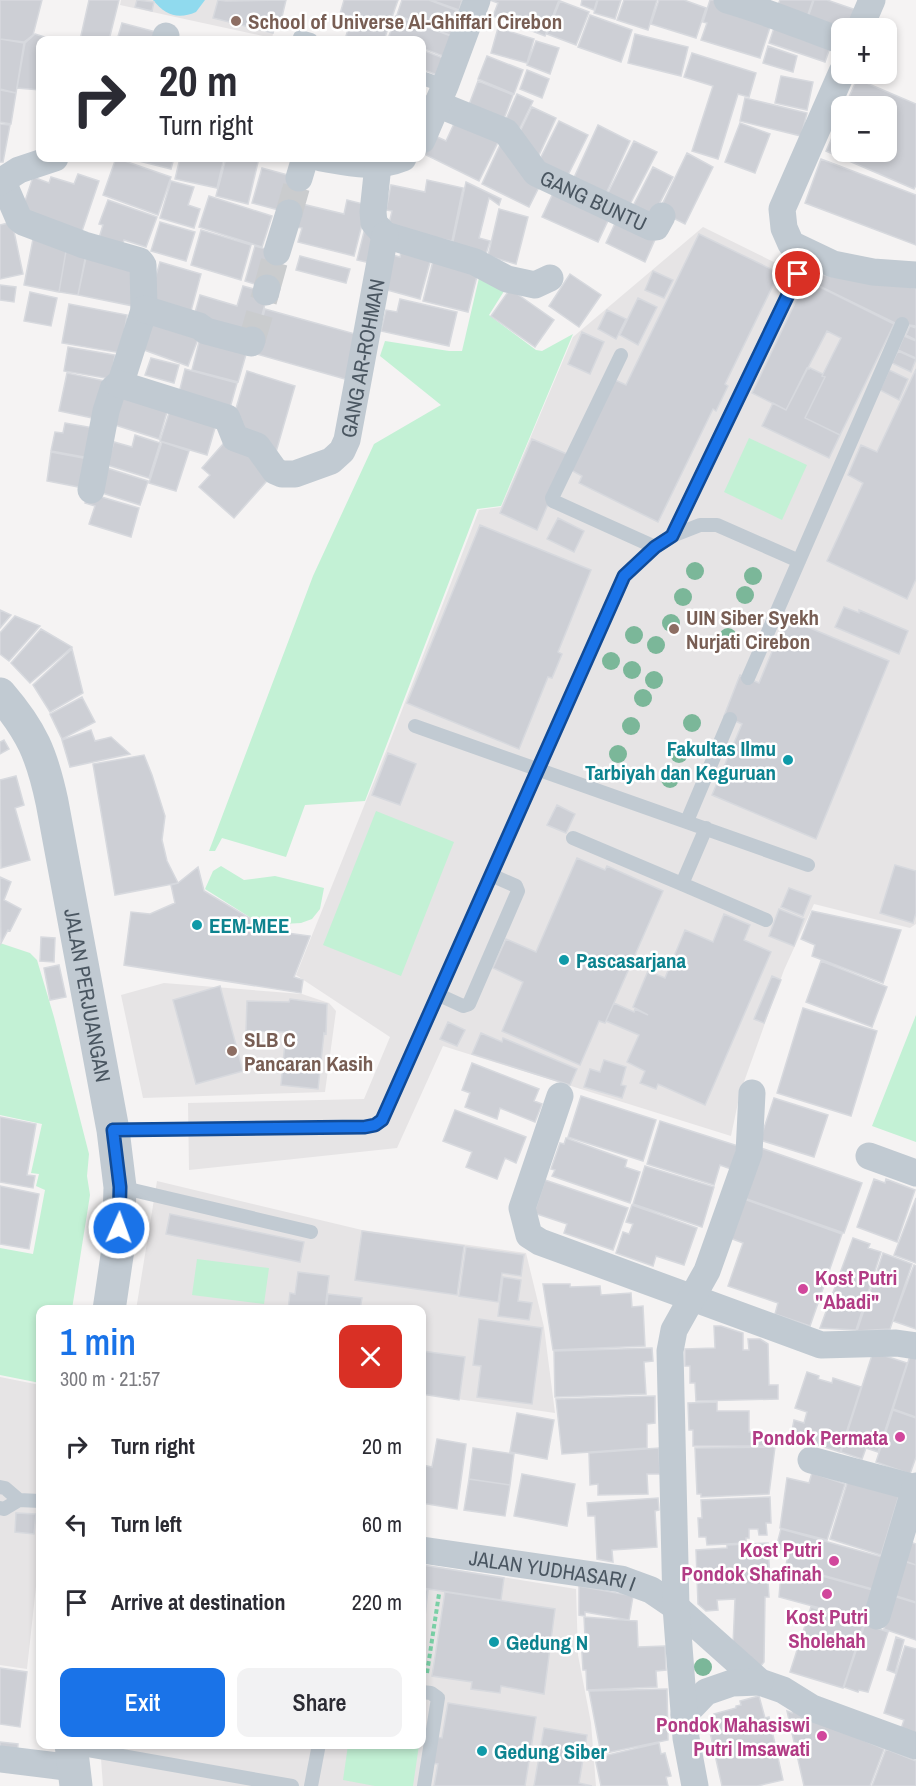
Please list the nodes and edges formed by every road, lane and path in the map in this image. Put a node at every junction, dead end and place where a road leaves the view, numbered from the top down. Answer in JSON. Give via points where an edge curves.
{"nodes":[{"id":1,"x":477,"y":0,"type":"edge"},
{"id":2,"x":727,"y":0,"type":"edge"},
{"id":3,"x":872,"y":0,"type":"edge"},
{"id":4,"x":864,"y":18,"type":"edge"},
{"id":5,"x":831,"y":37,"type":"edge"},
{"id":6,"x":837,"y":84,"type":"edge"},
{"id":7,"x":434,"y":89,"type":"edge"},
{"id":8,"x":426,"y":123,"type":"edge"},
{"id":9,"x":43,"y":162,"type":"edge"},
{"id":10,"x":343,"y":162,"type":"edge"},
{"id":11,"x":389,"y":162,"type":"edge"},
{"id":12,"x":378,"y":165,"type":"junction"},
{"id":13,"x":1,"y":181,"type":"edge"},
{"id":14,"x":289,"y":213,"type":"tunnel mouth"},
{"id":15,"x":662,"y":216,"type":"dead end"},
{"id":16,"x":385,"y":235,"type":"junction"},
{"id":17,"x":277,"y":252,"type":"tunnel mouth"},
{"id":18,"x":798,"y":274,"type":"dead end"},
{"id":19,"x":916,"y":276,"type":"edge"},
{"id":20,"x":550,"y":278,"type":"dead end"},
{"id":21,"x":144,"y":309,"type":"junction"},
{"id":22,"x":902,"y":324,"type":"dead end"},
{"id":23,"x":252,"y":340,"type":"dead end"},
{"id":24,"x":621,"y":355,"type":"dead end"},
{"id":25,"x":119,"y":384,"type":"junction"},
{"id":26,"x":91,"y":490,"type":"dead end"},
{"id":27,"x":672,"y":536,"type":"junction"},
{"id":28,"x":655,"y":547,"type":"junction"},
{"id":29,"x":800,"y":561,"type":"junction"},
{"id":30,"x":748,"y":678,"type":"dead end"},
{"id":31,"x":0,"y":694,"type":"edge"},
{"id":32,"x":730,"y":719,"type":"dead end"},
{"id":33,"x":415,"y":726,"type":"dead end"},
{"id":34,"x":538,"y":769,"type":"junction"},
{"id":35,"x":687,"y":821,"type":"junction"},
{"id":36,"x":706,"y":828,"type":"junction"},
{"id":37,"x":573,"y":838,"type":"dead end"},
{"id":38,"x":808,"y":865,"type":"dead end"},
{"id":39,"x":491,"y":875,"type":"junction"},
{"id":40,"x":682,"y":884,"type":"junction"},
{"id":41,"x":766,"y":920,"type":"dead end"},
{"id":42,"x":439,"y":995,"type":"junction"},
{"id":43,"x":752,"y":1093,"type":"dead end"},
{"id":44,"x":560,"y":1096,"type":"dead end"},
{"id":45,"x":113,"y":1130,"type":"junction"},
{"id":46,"x":869,"y":1156,"type":"dead end"},
{"id":47,"x":916,"y":1173,"type":"edge"},
{"id":48,"x":120,"y":1187,"type":"junction"},
{"id":49,"x":311,"y":1232,"type":"dead end"},
{"id":50,"x":692,"y":1297,"type":"junction"},
{"id":51,"x":110,"y":1305,"type":"edge"},
{"id":52,"x":916,"y":1346,"type":"edge"},
{"id":53,"x":811,"y":1460,"type":"dead end"},
{"id":54,"x":916,"y":1487,"type":"edge"},
{"id":55,"x":0,"y":1488,"type":"edge"},
{"id":56,"x":19,"y":1500,"type":"junction"},
{"id":57,"x":36,"y":1501,"type":"edge"},
{"id":58,"x":0,"y":1508,"type":"edge"},
{"id":59,"x":426,"y":1551,"type":"edge"},
{"id":60,"x":439,"y":1594,"type":"dead end"},
{"id":61,"x":676,"y":1607,"type":"junction"},
{"id":62,"x":877,"y":1616,"type":"dead end"},
{"id":63,"x":426,"y":1674,"type":"edge"},
{"id":64,"x":771,"y":1686,"type":"junction"},
{"id":65,"x":426,"y":1692,"type":"edge"},
{"id":66,"x":684,"y":1715,"type":"junction"},
{"id":67,"x":916,"y":1746,"type":"edge"},
{"id":68,"x":318,"y":1749,"type":"edge"},
{"id":69,"x":0,"y":1759,"type":"edge"},
{"id":70,"x":73,"y":1761,"type":"edge"},
{"id":71,"x":292,"y":1786,"type":"edge"},
{"id":72,"x":311,"y":1786,"type":"edge"},
{"id":73,"x":424,"y":1786,"type":"edge"},
{"id":74,"x":695,"y":1786,"type":"edge"}],
"edges":[{"from":1,"to":7,"type":"street"},
{"from":2,"to":5,"type":"street"},
{"from":3,"to":4,"type":"street"},
{"from":6,"to":19,"type":"street","via":[[782,209],[787,237],[791,244],[833,264]]},
{"from":7,"to":8,"type":"street"},
{"from":7,"to":15,"type":"street","name":"GANG BUNTU","via":[[506,132],[536,173],[651,227],[656,227]]},
{"from":9,"to":13,"type":"street"},
{"from":10,"to":12,"type":"street"},
{"from":11,"to":12,"type":"street"},
{"from":12,"to":16,"type":"street","via":[[374,223]]},
{"from":13,"to":21,"type":"street","via":[[23,222],[140,261]]},
{"from":14,"to":17,"type":"street"},
{"from":16,"to":20,"type":"street","via":[[475,262],[507,279],[535,285]]},
{"from":16,"to":25,"type":"street","name":"GANG AR-ROHMAN","via":[[347,440],[332,461],[295,474],[282,474],[275,471],[257,446],[235,438],[227,418]]},
{"from":18,"to":27,"type":"lane"},
{"from":21,"to":23,"type":"street","via":[[206,331],[251,343]]},
{"from":21,"to":25,"type":"street"},
{"from":22,"to":29,"type":"lane"},
{"from":24,"to":28,"type":"lane","via":[[552,498]]},
{"from":25,"to":26,"type":"street","via":[[113,389],[103,423]]},
{"from":27,"to":28,"type":"lane"},
{"from":27,"to":29,"type":"lane","via":[[700,525],[717,525]]},
{"from":28,"to":34,"type":"lane","via":[[624,576]]},
{"from":29,"to":30,"type":"lane"},
{"from":31,"to":45,"type":"street","name":"JALAN PERJUANGAN","via":[[31,735],[44,766]]},
{"from":32,"to":35,"type":"lane"},
{"from":33,"to":34,"type":"lane"},
{"from":34,"to":35,"type":"lane"},
{"from":34,"to":39,"type":"lane"},
{"from":35,"to":36,"type":"lane"},
{"from":36,"to":38,"type":"lane"},
{"from":36,"to":40,"type":"lane"},
{"from":37,"to":40,"type":"lane"},
{"from":39,"to":42,"type":"lane"},
{"from":39,"to":42,"type":"lane","via":[[516,886],[518,891],[496,942],[469,1004],[463,1006]]},
{"from":40,"to":41,"type":"lane"},
{"from":42,"to":45,"type":"lane","via":[[382,1120],[375,1125]]},
{"from":43,"to":50,"type":"street","via":[[749,1153],[707,1271]]},
{"from":44,"to":50,"type":"street","via":[[522,1208],[530,1235]]},
{"from":45,"to":48,"type":"street","name":"JALAN PERJUANGAN"},
{"from":46,"to":47,"type":"street"},
{"from":48,"to":49,"type":"lane"},
{"from":48,"to":51,"type":"street","name":"JALAN PERJUANGAN","via":[[118,1249]]},
{"from":50,"to":52,"type":"street","via":[[811,1341]]},
{"from":50,"to":61,"type":"street","via":[[674,1330],[670,1351]]},
{"from":53,"to":54,"type":"street"},
{"from":54,"to":62,"type":"street"},
{"from":55,"to":56,"type":"lane"},
{"from":56,"to":57,"type":"lane"},
{"from":56,"to":58,"type":"lane"},
{"from":59,"to":61,"type":"street","name":"JALAN YUDHASARI I","via":[[621,1579],[651,1590]]},
{"from":60,"to":63,"type":"path"},
{"from":61,"to":64,"type":"street","name":"JALAN YUDHASARI I"},
{"from":61,"to":66,"type":"street"},
{"from":64,"to":66,"type":"street","via":[[732,1683],[706,1692]]},
{"from":64,"to":67,"type":"street","name":"JALAN YUDHASARI I","via":[[812,1708]]},
{"from":65,"to":73,"type":"lane","via":[[438,1698]]},
{"from":66,"to":74,"type":"street"},
{"from":68,"to":72,"type":"lane"},
{"from":69,"to":70,"type":"street"},
{"from":70,"to":71,"type":"lane"}]}
